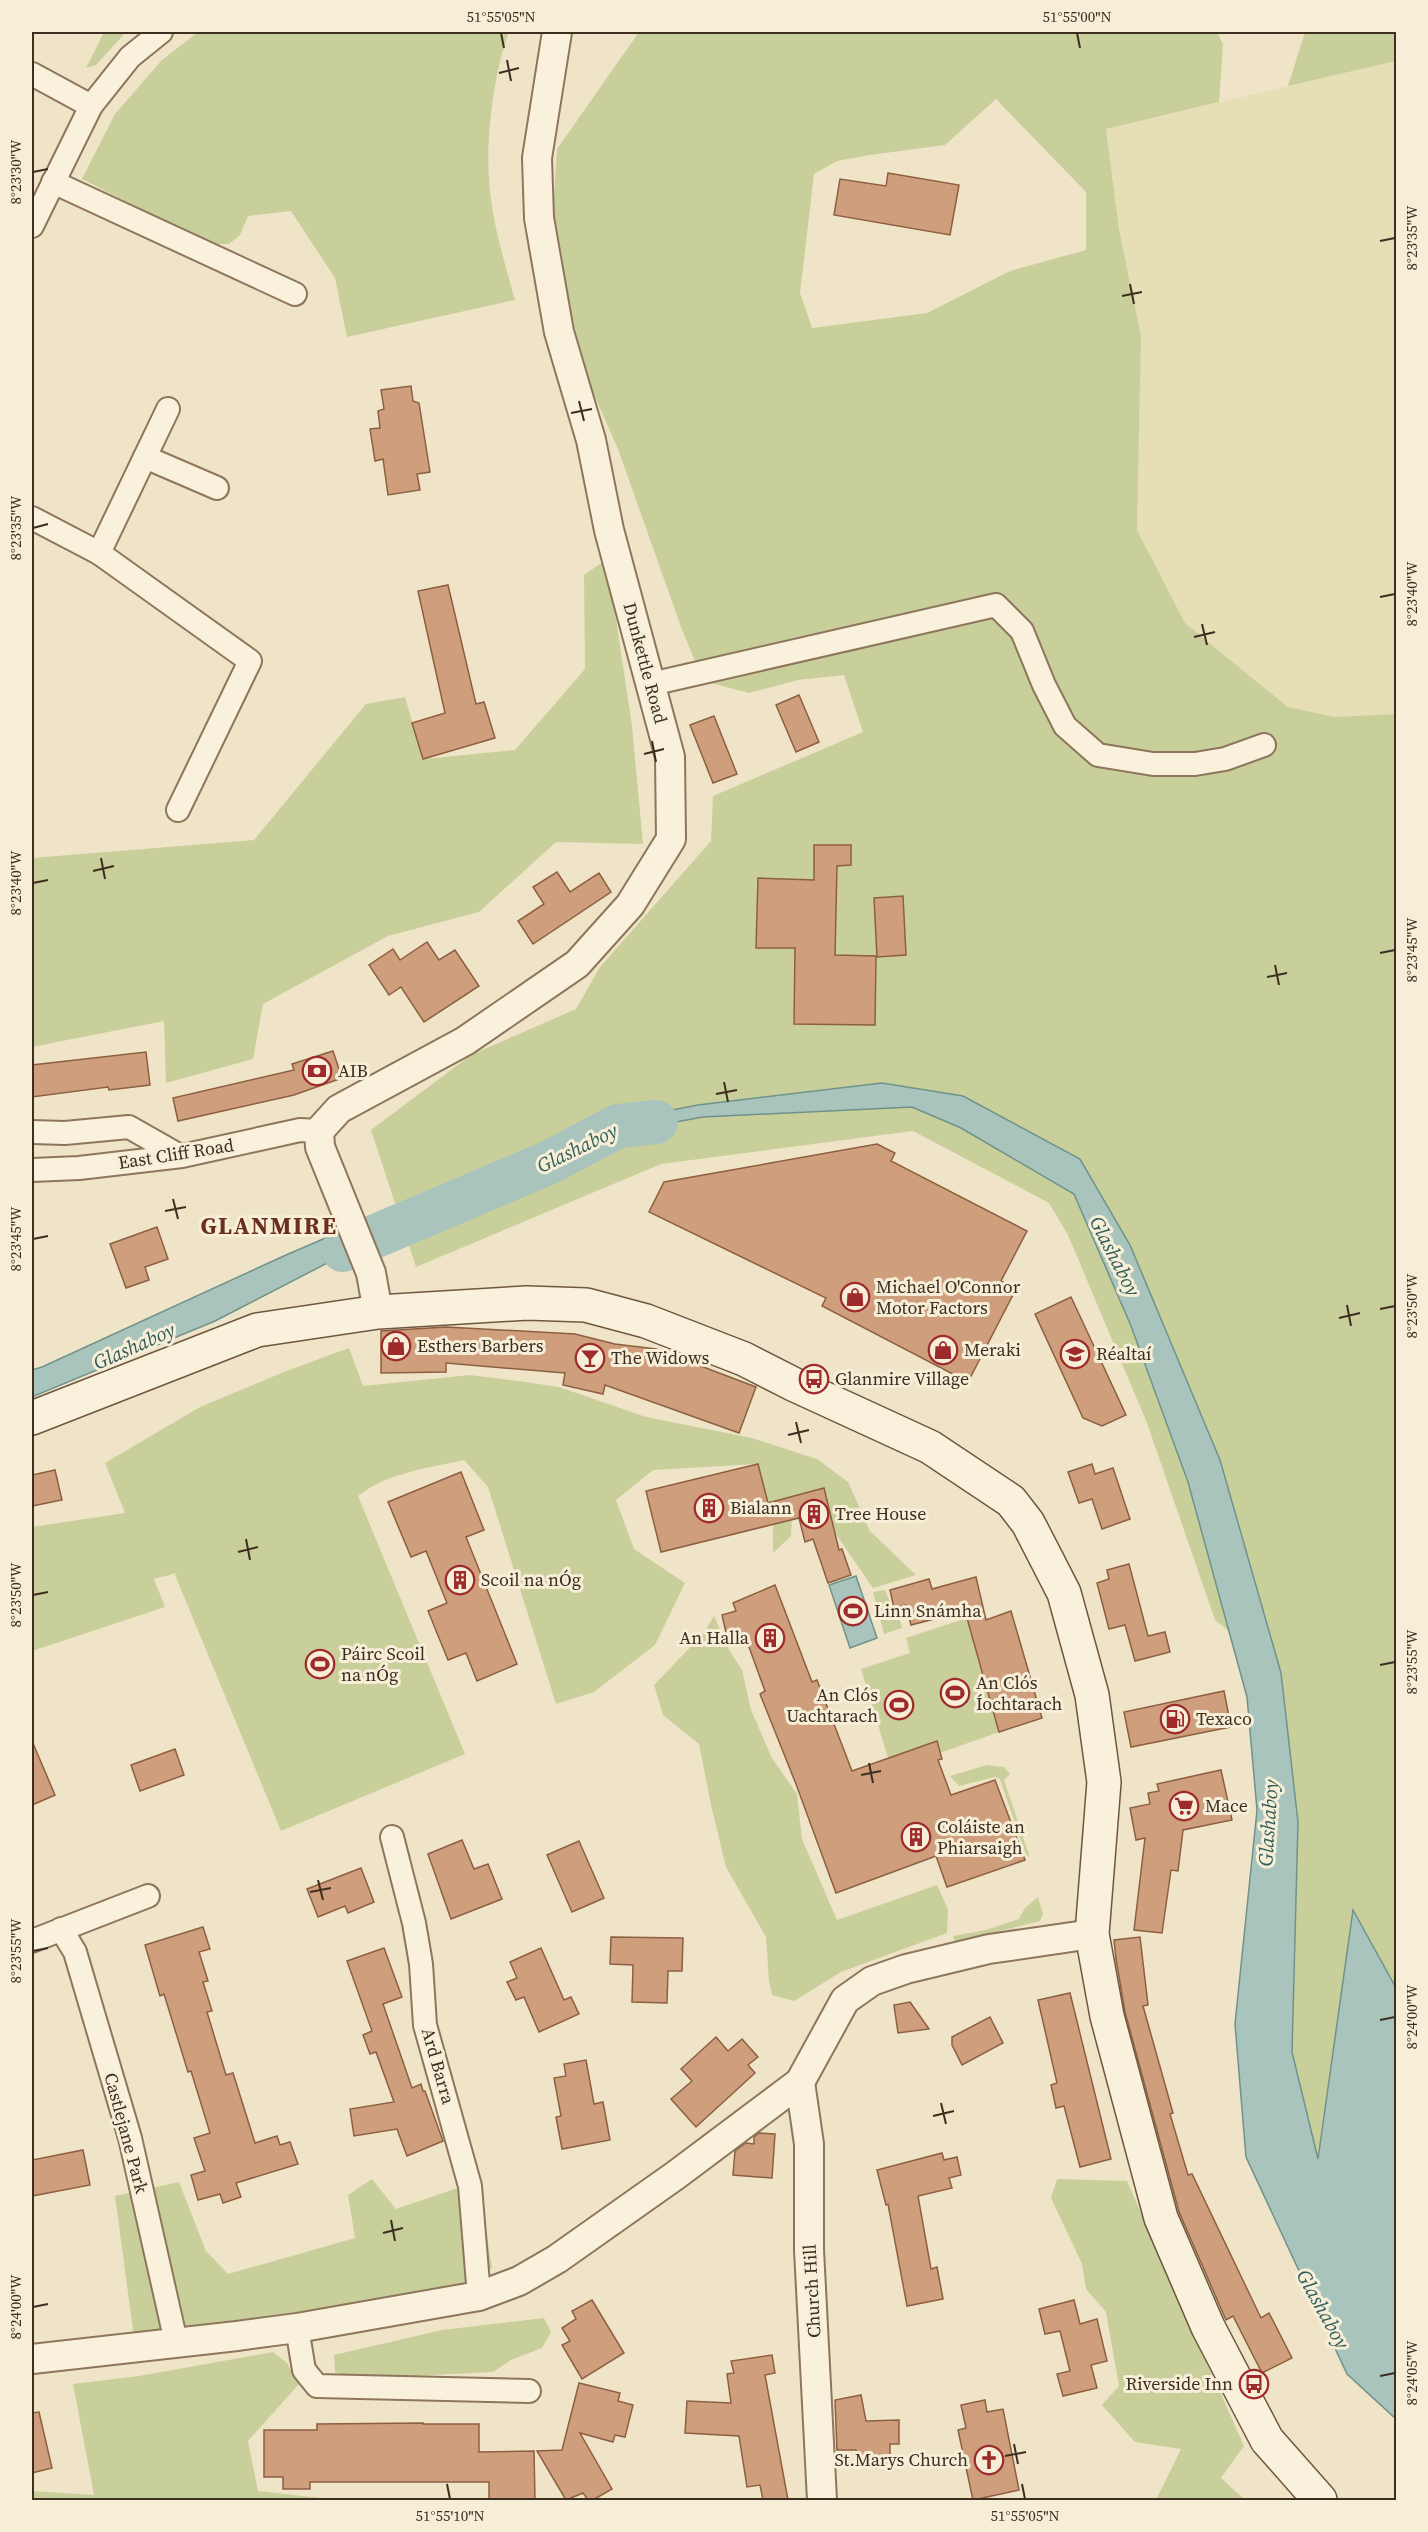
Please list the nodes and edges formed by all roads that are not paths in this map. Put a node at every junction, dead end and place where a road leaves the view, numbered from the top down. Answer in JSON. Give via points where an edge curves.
{"nodes":[{"id":1,"x":160,"y":32,"type":"edge"},
{"id":2,"x":557,"y":32,"type":"edge"},
{"id":3,"x":32,"y":74,"type":"edge"},
{"id":4,"x":91,"y":106,"type":"junction"},
{"id":5,"x":53,"y":182,"type":"junction"},
{"id":6,"x":32,"y":226,"type":"edge"},
{"id":7,"x":295,"y":294,"type":"dead end"},
{"id":8,"x":168,"y":409,"type":"dead end"},
{"id":9,"x":145,"y":457,"type":"junction"},
{"id":10,"x":217,"y":488,"type":"dead end"},
{"id":11,"x":32,"y":518,"type":"edge"},
{"id":12,"x":99,"y":553,"type":"junction"},
{"id":13,"x":651,"y":684,"type":"junction"},
{"id":14,"x":1264,"y":745,"type":"dead end"},
{"id":15,"x":178,"y":810,"type":"dead end"},
{"id":16,"x":32,"y":1132,"type":"edge"},
{"id":17,"x":320,"y":1139,"type":"junction"},
{"id":18,"x":180,"y":1156,"type":"junction"},
{"id":19,"x":32,"y":1170,"type":"edge"},
{"id":20,"x":378,"y":1312,"type":"junction"},
{"id":21,"x":32,"y":1418,"type":"edge"},
{"id":22,"x":392,"y":1837,"type":"dead end"},
{"id":23,"x":148,"y":1896,"type":"dead end"},
{"id":24,"x":61,"y":1929,"type":"junction"},
{"id":25,"x":1092,"y":1934,"type":"junction"},
{"id":26,"x":32,"y":1941,"type":"edge"},
{"id":27,"x":800,"y":2082,"type":"junction"},
{"id":28,"x":480,"y":2296,"type":"junction"},
{"id":29,"x":297,"y":2328,"type":"junction"},
{"id":30,"x":176,"y":2342,"type":"junction"},
{"id":31,"x":32,"y":2359,"type":"edge"},
{"id":32,"x":530,"y":2391,"type":"dead end"},
{"id":33,"x":822,"y":2500,"type":"edge"},
{"id":34,"x":1320,"y":2500,"type":"edge"}],
"edges":[{"from":1,"to":4,"type":"street","via":[[130,57]]},
{"from":2,"to":13,"type":"street","name":"Dunkettle Road","via":[[537,158],[539,218],[559,332],[591,440],[609,530]]},
{"from":3,"to":4,"type":"street"},
{"from":4,"to":5,"type":"street"},
{"from":5,"to":6,"type":"street"},
{"from":5,"to":7,"type":"street"},
{"from":8,"to":9,"type":"street"},
{"from":9,"to":10,"type":"street"},
{"from":9,"to":12,"type":"street"},
{"from":11,"to":12,"type":"street"},
{"from":12,"to":15,"type":"street","via":[[250,661]]},
{"from":13,"to":14,"type":"street","via":[[996,605],[1022,631],[1065,726],[1098,755],[1153,764],[1195,764],[1225,759]]},
{"from":13,"to":17,"type":"street","name":"Dunkettle Road","via":[[670,757],[671,838],[630,905],[577,964],[465,1041],[339,1109]]},
{"from":16,"to":18,"type":"street","via":[[129,1127]]},
{"from":17,"to":18,"type":"street","name":"East Cliff Road","via":[[300,1130]]},
{"from":17,"to":20,"type":"street","via":[[371,1273]]},
{"from":18,"to":19,"type":"street","name":"East Cliff Road"},
{"from":20,"to":21,"type":"main road","via":[[257,1330]]},
{"from":20,"to":25,"type":"main road","via":[[527,1303],[586,1305],[646,1322],[744,1359],[930,1447],[1011,1502],[1028,1523],[1064,1593],[1092,1695],[1104,1782]]},
{"from":22,"to":28,"type":"street","name":"Ard Barra","via":[[420,1954],[425,2025],[470,2186]]},
{"from":23,"to":24,"type":"street"},
{"from":24,"to":26,"type":"street"},
{"from":24,"to":30,"type":"street","name":"Castlejane Park","via":[[75,1952],[130,2138]]},
{"from":25,"to":27,"type":"street","via":[[989,1949],[872,1981],[845,2000]]},
{"from":25,"to":34,"type":"main road","via":[[1107,2016],[1161,2218],[1208,2327],[1267,2439]]},
{"from":27,"to":28,"type":"street","via":[[557,2259],[519,2281]]},
{"from":27,"to":33,"type":"street","name":"Church Hill","via":[[809,2144],[809,2250]]},
{"from":28,"to":29,"type":"street"},
{"from":29,"to":30,"type":"street"},
{"from":29,"to":32,"type":"street","via":[[304,2370],[317,2386]]},
{"from":30,"to":31,"type":"street"}]}
